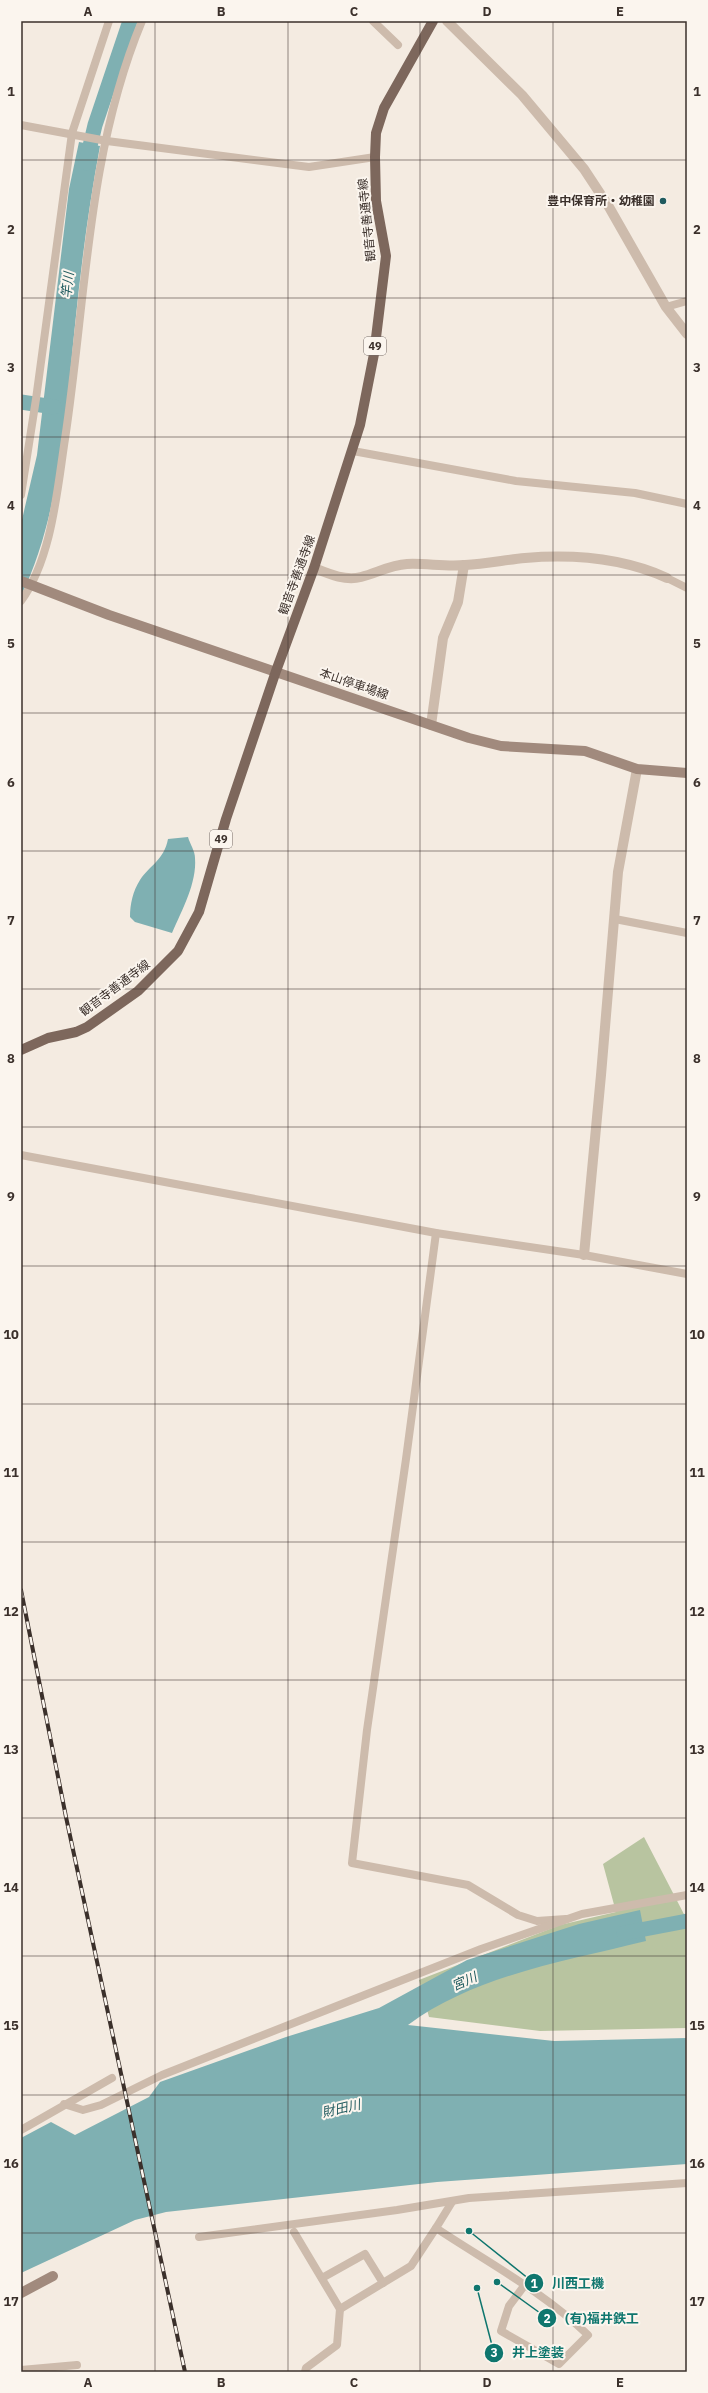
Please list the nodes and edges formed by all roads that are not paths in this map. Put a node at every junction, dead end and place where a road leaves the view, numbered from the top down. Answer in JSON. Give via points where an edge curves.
{"nodes":[{"id":1,"x":109,"y":21,"type":"edge"},
{"id":2,"x":142,"y":21,"type":"edge"},
{"id":3,"x":433,"y":21,"type":"edge"},
{"id":4,"x":447,"y":21,"type":"edge"},
{"id":5,"x":375,"y":22,"type":"edge"},
{"id":6,"x":398,"y":44,"type":"dead end"},
{"id":7,"x":21,"y":125,"type":"edge"},
{"id":8,"x":75,"y":134,"type":"junction"},
{"id":9,"x":105,"y":140,"type":"junction"},
{"id":10,"x":374,"y":157,"type":"junction"},
{"id":11,"x":687,"y":301,"type":"edge"},
{"id":12,"x":666,"y":306,"type":"junction"},
{"id":13,"x":687,"y":334,"type":"edge"},
{"id":14,"x":353,"y":450,"type":"junction"},
{"id":15,"x":21,"y":495,"type":"edge"},
{"id":16,"x":687,"y":504,"type":"edge"},
{"id":17,"x":464,"y":565,"type":"junction"},
{"id":18,"x":314,"y":568,"type":"junction"},
{"id":19,"x":667,"y":578,"type":"joint"},
{"id":20,"x":28,"y":583,"type":"edge"},
{"id":21,"x":687,"y":588,"type":"edge"},
{"id":22,"x":21,"y":601,"type":"edge"},
{"id":23,"x":276,"y":671,"type":"junction"},
{"id":24,"x":431,"y":725,"type":"junction"},
{"id":25,"x":637,"y":769,"type":"junction"},
{"id":26,"x":687,"y":773,"type":"edge"},
{"id":27,"x":615,"y":919,"type":"junction"},
{"id":28,"x":687,"y":933,"type":"edge"},
{"id":29,"x":21,"y":1050,"type":"edge"},
{"id":30,"x":21,"y":1155,"type":"edge"},
{"id":31,"x":436,"y":1233,"type":"junction"},
{"id":32,"x":584,"y":1255,"type":"junction"},
{"id":33,"x":687,"y":1274,"type":"edge"},
{"id":34,"x":687,"y":1895,"type":"edge"},
{"id":35,"x":566,"y":1919,"type":"junction"},
{"id":36,"x":112,"y":2078,"type":"dead end"},
{"id":37,"x":64,"y":2104,"type":"junction"},
{"id":38,"x":21,"y":2130,"type":"edge"},
{"id":39,"x":687,"y":2183,"type":"edge"},
{"id":40,"x":452,"y":2202,"type":"junction"},
{"id":41,"x":436,"y":2228,"type":"junction"},
{"id":42,"x":294,"y":2232,"type":"dead end"},
{"id":43,"x":199,"y":2236,"type":"dead end"},
{"id":44,"x":53,"y":2276,"type":"dead end"},
{"id":45,"x":322,"y":2278,"type":"junction"},
{"id":46,"x":383,"y":2283,"type":"junction"},
{"id":47,"x":524,"y":2286,"type":"junction"},
{"id":48,"x":21,"y":2293,"type":"edge"},
{"id":49,"x":340,"y":2309,"type":"junction"},
{"id":50,"x":77,"y":2365,"type":"dead end"},
{"id":51,"x":21,"y":2370,"type":"edge"},
{"id":52,"x":305,"y":2372,"type":"edge"}],
"edges":[{"from":1,"to":8,"type":"street"},
{"from":2,"to":9,"type":"street","via":[[131,47]]},
{"from":3,"to":10,"type":"main road","name":"観音寺善通寺線","number":"49","via":[[384,108],[376,133]]},
{"from":4,"to":12,"type":"street","via":[[522,95],[584,169]]},
{"from":5,"to":6,"type":"street"},
{"from":7,"to":8,"type":"street"},
{"from":8,"to":9,"type":"street"},
{"from":8,"to":15,"type":"street"},
{"from":9,"to":10,"type":"street","via":[[309,167]]},
{"from":9,"to":20,"type":"street","via":[[93,202],[69,411],[53,518]]},
{"from":10,"to":14,"type":"main road","name":"観音寺善通寺線","number":"49","via":[[376,201],[386,256],[374,354]]},
{"from":11,"to":12,"type":"street"},
{"from":12,"to":13,"type":"street"},
{"from":14,"to":16,"type":"street","via":[[516,481],[635,493]]},
{"from":14,"to":18,"type":"main road","name":"観音寺善通寺線","number":"49"},
{"from":17,"to":18,"type":"street","via":[[408,564],[392,566],[360,577],[346,578]]},
{"from":17,"to":19,"type":"street","via":[[526,558],[595,558],[647,569]]},
{"from":17,"to":24,"type":"street","via":[[458,602],[443,638]]},
{"from":18,"to":23,"type":"main road","name":"観音寺善通寺線","number":"49"},
{"from":19,"to":21,"type":"street"},
{"from":20,"to":22,"type":"street"},
{"from":20,"to":23,"type":"main road","name":"本山停車場線","via":[[109,615]]},
{"from":23,"to":24,"type":"main road","name":"本山停車場線"},
{"from":23,"to":29,"type":"main road","name":"観音寺善通寺線","number":"49","via":[[226,819],[199,912],[178,951],[138,990],[100,1019],[76,1032],[48,1038]]},
{"from":24,"to":25,"type":"main road","name":"本山停車場線","via":[[501,746],[585,751]]},
{"from":25,"to":26,"type":"main road","name":"本山停車場線"},
{"from":25,"to":27,"type":"street","via":[[618,872]]},
{"from":27,"to":28,"type":"street"},
{"from":27,"to":32,"type":"street"},
{"from":30,"to":31,"type":"street"},
{"from":31,"to":32,"type":"street"},
{"from":31,"to":35,"type":"street","via":[[367,1730],[352,1863],[468,1885],[518,1915],[538,1921]]},
{"from":32,"to":33,"type":"street"},
{"from":34,"to":35,"type":"street","via":[[589,1912]]},
{"from":35,"to":37,"type":"street","via":[[481,1949],[162,2075],[101,2105],[83,2110]]},
{"from":36,"to":37,"type":"street"},
{"from":37,"to":38,"type":"street"},
{"from":39,"to":40,"type":"street","via":[[469,2198]]},
{"from":40,"to":41,"type":"street"},
{"from":40,"to":43,"type":"street"},
{"from":41,"to":46,"type":"street","via":[[411,2266]]},
{"from":41,"to":47,"type":"street"},
{"from":42,"to":45,"type":"street"},
{"from":44,"to":48,"type":"main road"},
{"from":45,"to":46,"type":"street","via":[[365,2254]]},
{"from":45,"to":49,"type":"street"},
{"from":46,"to":49,"type":"street"},
{"from":47,"to":47,"type":"street","via":[[570,2318],[588,2335],[559,2364],[500,2330],[509,2306]]},
{"from":49,"to":52,"type":"street","via":[[337,2345],[306,2368]]},
{"from":50,"to":51,"type":"street"}]}
